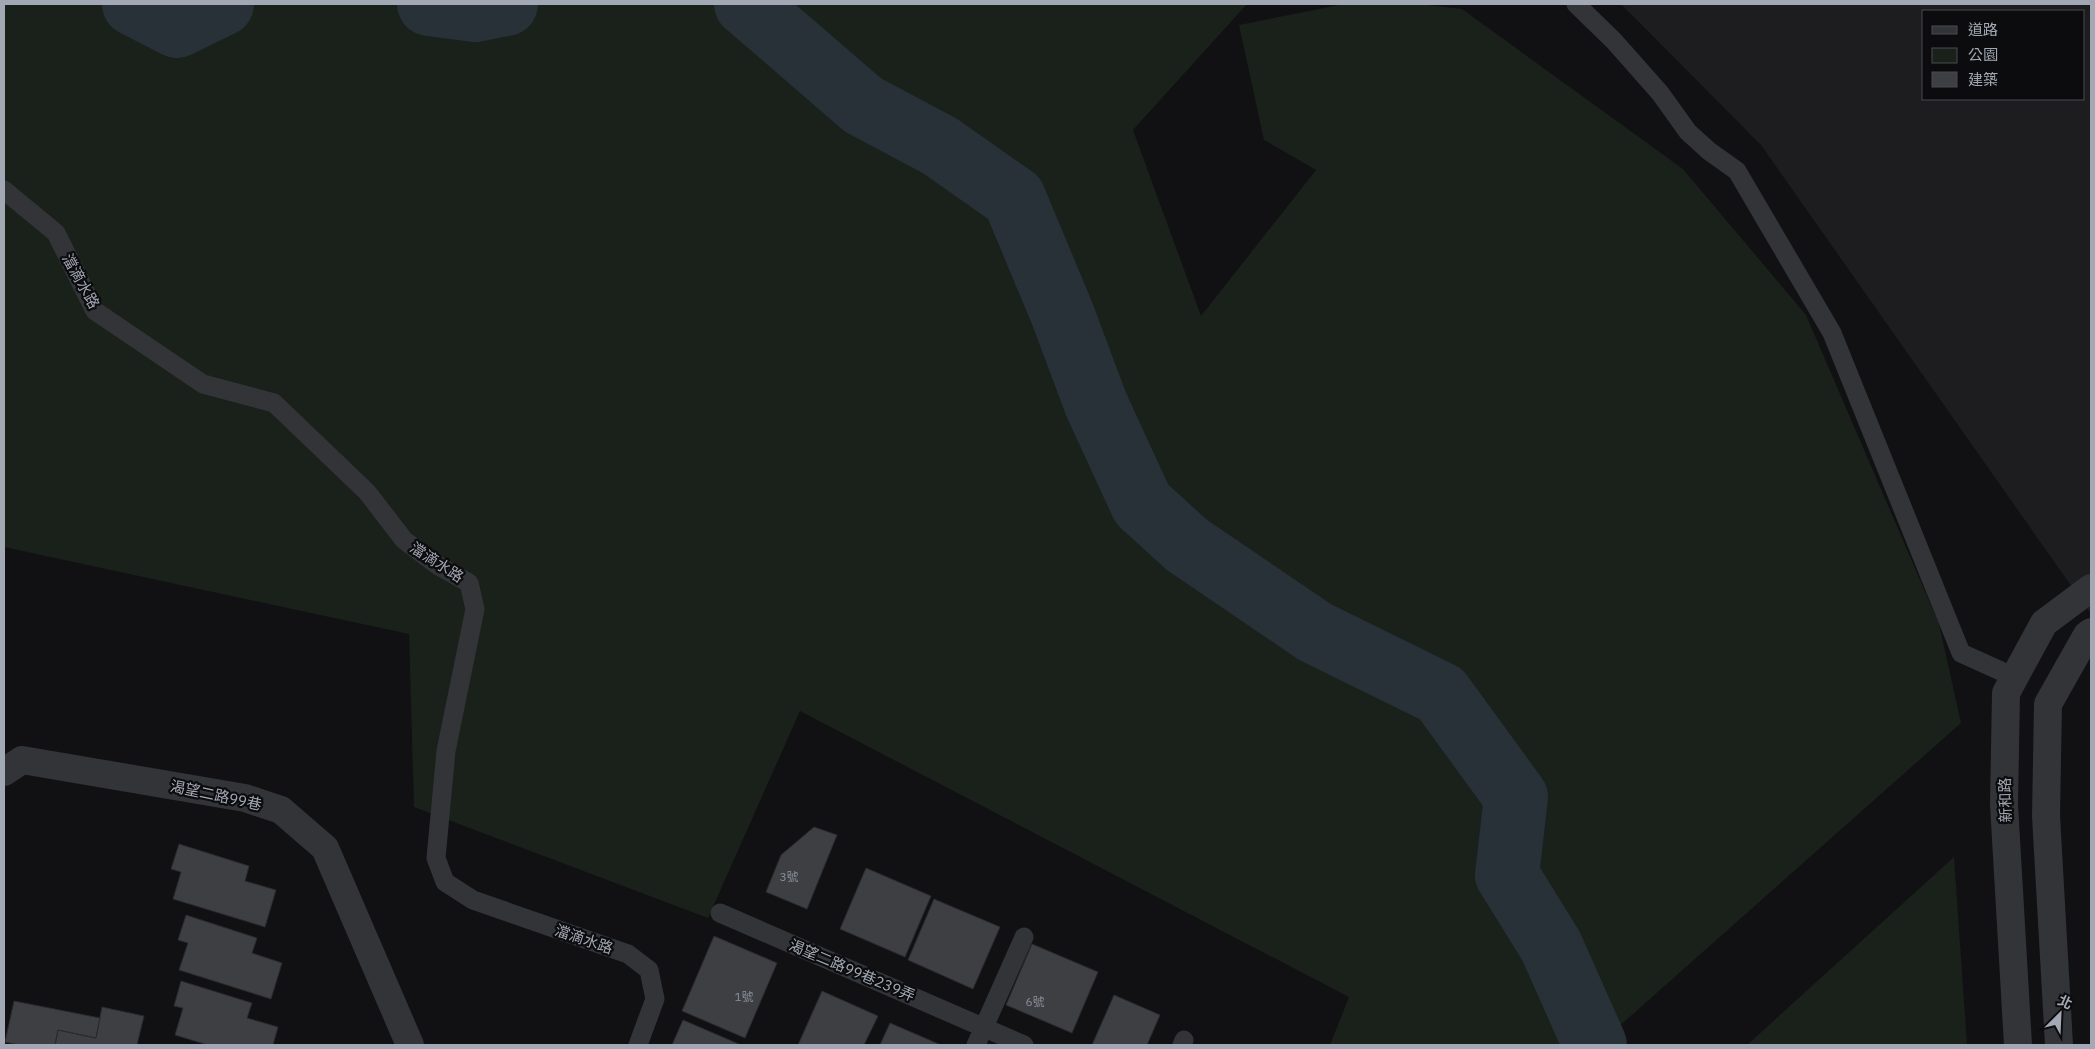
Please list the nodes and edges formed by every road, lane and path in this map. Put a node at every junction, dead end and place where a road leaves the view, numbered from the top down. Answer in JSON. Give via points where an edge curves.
{"nodes":[{"id":1,"x":1576,"y":4,"type":"edge"},
{"id":2,"x":4,"y":190,"type":"edge"},
{"id":3,"x":2091,"y":588,"type":"edge"},
{"id":4,"x":2091,"y":632,"type":"edge"},
{"id":5,"x":2014,"y":677,"type":"junction"},
{"id":6,"x":4,"y":772,"type":"edge"},
{"id":7,"x":720,"y":913,"type":"dead end"},
{"id":8,"x":1024,"y":937,"type":"dead end"},
{"id":9,"x":984,"y":1027,"type":"junction"},
{"id":10,"x":410,"y":1045,"type":"edge"},
{"id":11,"x":638,"y":1045,"type":"edge"},
{"id":12,"x":976,"y":1045,"type":"edge"},
{"id":13,"x":1024,"y":1045,"type":"edge"},
{"id":14,"x":2018,"y":1045,"type":"edge"},
{"id":15,"x":2059,"y":1045,"type":"edge"}],
"edges":[{"from":1,"to":5,"type":"lane","via":[[1660,93],[1688,132],[1737,171],[1832,333],[1962,653]]},
{"from":2,"to":11,"type":"lane","name":"澢滴水路","via":[[56,233],[95,311],[203,384],[274,403],[368,492],[404,540],[437,565],[469,583],[475,609],[446,751],[436,858],[445,882],[473,900],[628,954],[649,970],[655,999]]},
{"from":3,"to":5,"type":"street","name":"新和路","via":[[2044,623]]},
{"from":4,"to":15,"type":"street","via":[[2048,704],[2046,816]]},
{"from":5,"to":14,"type":"street","name":"新和路","via":[[2006,693],[2004,805]]},
{"from":6,"to":10,"type":"street","name":"渴望二路99巷","via":[[22,760],[245,798],[281,810],[325,848]]},
{"from":7,"to":9,"type":"lane","name":"渴望二路99巷239弄"},
{"from":8,"to":9,"type":"lane"},
{"from":9,"to":12,"type":"lane"},
{"from":9,"to":13,"type":"lane","name":"渴望二路99巷239弄"}]}
